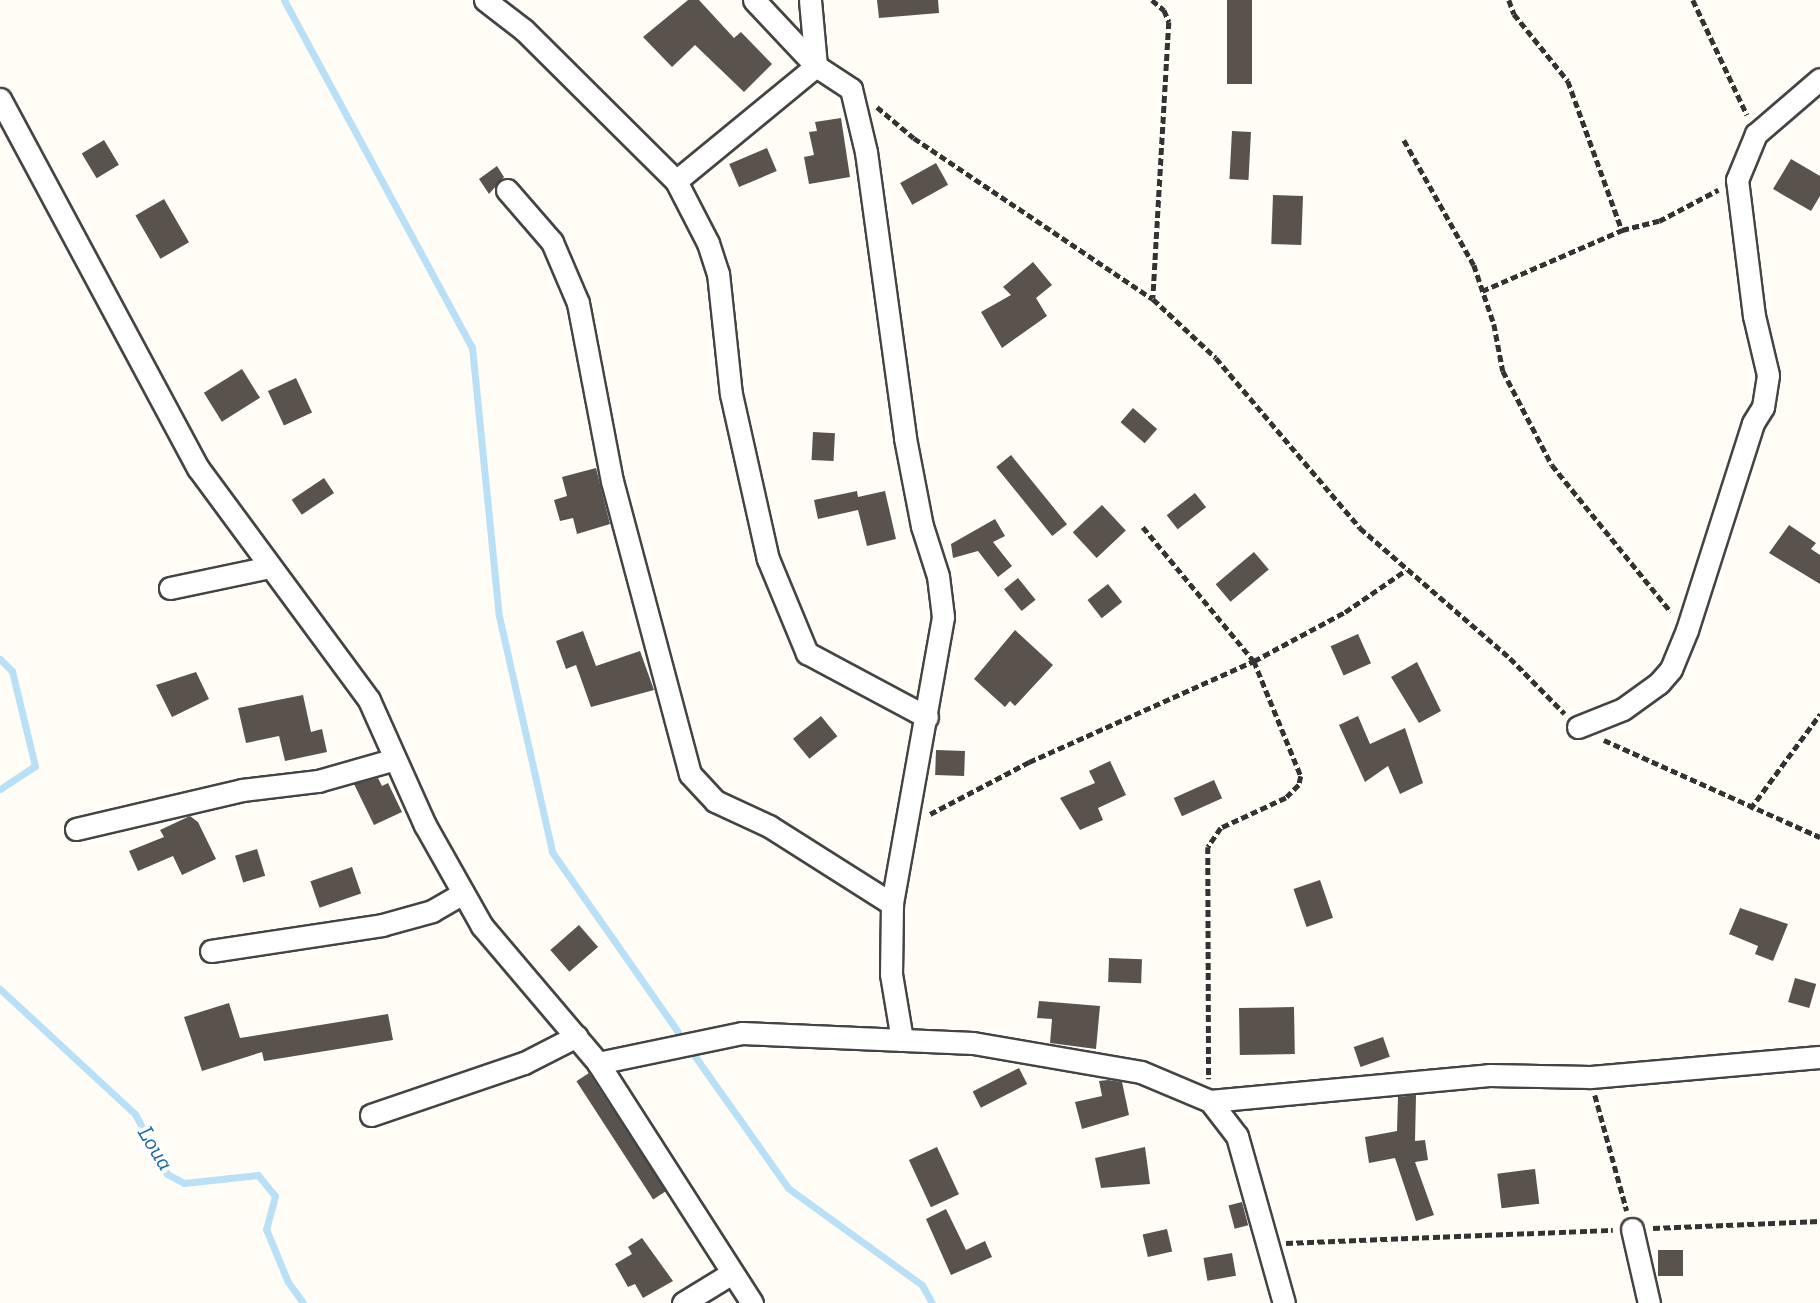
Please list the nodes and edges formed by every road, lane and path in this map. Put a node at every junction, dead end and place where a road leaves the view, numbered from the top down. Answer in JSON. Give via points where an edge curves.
{"nodes":[{"id":1,"x":485,"y":0,"type":"edge"},
{"id":2,"x":754,"y":0,"type":"edge"},
{"id":3,"x":810,"y":0,"type":"edge"},
{"id":4,"x":1152,"y":0,"type":"edge"},
{"id":5,"x":1509,"y":0,"type":"edge"},
{"id":6,"x":1693,"y":0,"type":"edge"},
{"id":7,"x":816,"y":66,"type":"junction"},
{"id":8,"x":1820,"y":79,"type":"edge"},
{"id":9,"x":851,"y":89,"type":"junction"},
{"id":10,"x":0,"y":99,"type":"edge"},
{"id":11,"x":1756,"y":134,"type":"junction"},
{"id":12,"x":1404,"y":140,"type":"dead end"},
{"id":13,"x":1737,"y":180,"type":"junction"},
{"id":14,"x":676,"y":181,"type":"junction"},
{"id":15,"x":507,"y":190,"type":"dead end"},
{"id":16,"x":1622,"y":230,"type":"junction"},
{"id":17,"x":1482,"y":291,"type":"junction"},
{"id":18,"x":1153,"y":299,"type":"junction"},
{"id":19,"x":1143,"y":527,"type":"dead end"},
{"id":20,"x":270,"y":567,"type":"junction"},
{"id":21,"x":1406,"y":570,"type":"junction"},
{"id":22,"x":170,"y":587,"type":"dead end"},
{"id":23,"x":1687,"y":630,"type":"junction"},
{"id":24,"x":1254,"y":661,"type":"junction"},
{"id":25,"x":1820,"y":714,"type":"edge"},
{"id":26,"x":927,"y":717,"type":"junction"},
{"id":27,"x":1578,"y":727,"type":"junction"},
{"id":28,"x":395,"y":759,"type":"junction"},
{"id":29,"x":1750,"y":809,"type":"junction"},
{"id":30,"x":76,"y":829,"type":"dead end"},
{"id":31,"x":902,"y":830,"type":"junction"},
{"id":32,"x":1820,"y":836,"type":"edge"},
{"id":33,"x":463,"y":893,"type":"junction"},
{"id":34,"x":892,"y":904,"type":"junction"},
{"id":35,"x":211,"y":951,"type":"dead end"},
{"id":36,"x":577,"y":1036,"type":"junction"},
{"id":37,"x":902,"y":1040,"type":"junction"},
{"id":38,"x":1820,"y":1057,"type":"edge"},
{"id":39,"x":598,"y":1063,"type":"junction"},
{"id":40,"x":1590,"y":1077,"type":"junction"},
{"id":41,"x":1210,"y":1101,"type":"junction"},
{"id":42,"x":371,"y":1115,"type":"dead end"},
{"id":43,"x":1820,"y":1221,"type":"edge"},
{"id":44,"x":1632,"y":1229,"type":"junction"},
{"id":45,"x":1269,"y":1243,"type":"junction"},
{"id":46,"x":732,"y":1273,"type":"junction"},
{"id":47,"x":683,"y":1303,"type":"edge"},
{"id":48,"x":752,"y":1303,"type":"edge"},
{"id":49,"x":1284,"y":1303,"type":"edge"},
{"id":50,"x":1649,"y":1303,"type":"edge"}],
"edges":[{"from":1,"to":14,"type":"street","via":[[524,30]]},
{"from":2,"to":7,"type":"street"},
{"from":3,"to":7,"type":"street"},
{"from":4,"to":18,"type":"path","via":[[1169,22]]},
{"from":5,"to":16,"type":"path","via":[[1514,14],[1568,81]]},
{"from":6,"to":11,"type":"path"},
{"from":7,"to":9,"type":"street"},
{"from":7,"to":14,"type":"street"},
{"from":8,"to":11,"type":"street"},
{"from":9,"to":18,"type":"path","via":[[914,138]]},
{"from":9,"to":26,"type":"street","via":[[866,152],[905,438],[922,526],[938,576],[943,617]]},
{"from":10,"to":20,"type":"street","via":[[198,468]]},
{"from":11,"to":13,"type":"street"},
{"from":12,"to":17,"type":"path","via":[[1474,265]]},
{"from":13,"to":16,"type":"path","via":[[1659,220]]},
{"from":13,"to":23,"type":"street","via":[[1754,316],[1768,375],[1763,407],[1753,423]]},
{"from":14,"to":26,"type":"street","via":[[718,273],[731,394],[768,559],[807,653]]},
{"from":15,"to":34,"type":"street","via":[[552,242],[578,303],[612,481],[690,774],[715,801],[769,826]]},
{"from":16,"to":17,"type":"path"},
{"from":17,"to":23,"type":"path","via":[[1503,371],[1552,465],[1620,555]]},
{"from":18,"to":21,"type":"path","via":[[1216,358],[1360,528]]},
{"from":19,"to":24,"type":"path"},
{"from":20,"to":22,"type":"street"},
{"from":20,"to":28,"type":"street","via":[[369,700]]},
{"from":21,"to":24,"type":"path","via":[[1345,612]]},
{"from":21,"to":27,"type":"path","via":[[1510,658]]},
{"from":23,"to":27,"type":"street","via":[[1671,669],[1659,683],[1623,709]]},
{"from":24,"to":31,"type":"path","via":[[1029,762]]},
{"from":24,"to":41,"type":"path","via":[[1301,776],[1286,798],[1221,828],[1208,847]]},
{"from":25,"to":29,"type":"path"},
{"from":26,"to":31,"type":"street"},
{"from":27,"to":29,"type":"path"},
{"from":28,"to":30,"type":"street","via":[[318,781],[242,790]]},
{"from":28,"to":33,"type":"street"},
{"from":29,"to":32,"type":"path"},
{"from":31,"to":34,"type":"street"},
{"from":33,"to":35,"type":"street","via":[[432,911],[382,925]]},
{"from":33,"to":36,"type":"street","via":[[482,926]]},
{"from":34,"to":37,"type":"street","via":[[891,974]]},
{"from":36,"to":39,"type":"street"},
{"from":36,"to":42,"type":"street","via":[[524,1062]]},
{"from":37,"to":39,"type":"street","via":[[742,1033]]},
{"from":37,"to":41,"type":"street","via":[[973,1043],[1141,1072]]},
{"from":38,"to":40,"type":"street"},
{"from":39,"to":46,"type":"street"},
{"from":40,"to":41,"type":"street","via":[[1489,1074]]},
{"from":40,"to":44,"type":"path"},
{"from":41,"to":45,"type":"street","via":[[1237,1136]]},
{"from":43,"to":44,"type":"path"},
{"from":44,"to":45,"type":"path"},
{"from":44,"to":50,"type":"street"},
{"from":45,"to":49,"type":"street"},
{"from":46,"to":47,"type":"street"},
{"from":46,"to":48,"type":"street"}]}
